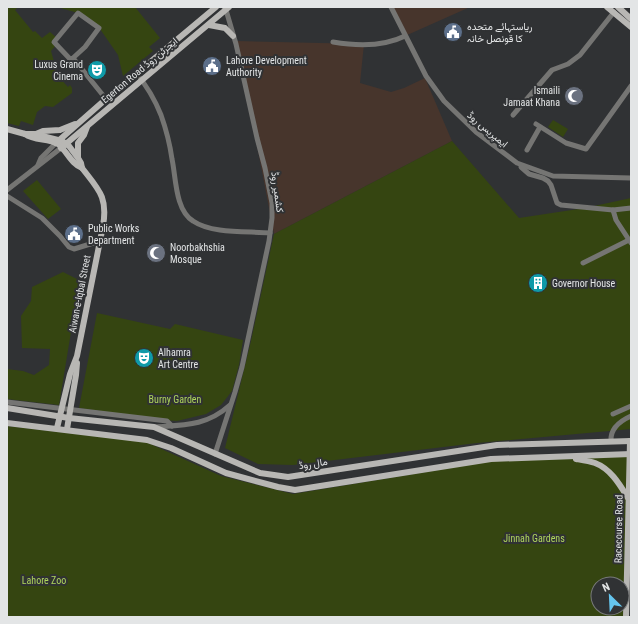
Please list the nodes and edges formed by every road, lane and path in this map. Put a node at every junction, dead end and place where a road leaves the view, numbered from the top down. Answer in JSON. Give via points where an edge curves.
{"nodes":[{"id":1,"x":216,"y":7,"type":"edge"},
{"id":2,"x":391,"y":7,"type":"edge"},
{"id":3,"x":607,"y":7,"type":"edge"},
{"id":4,"x":226,"y":8,"type":"edge"},
{"id":5,"x":616,"y":10,"type":"edge"},
{"id":6,"x":631,"y":19,"type":"edge"},
{"id":7,"x":209,"y":24,"type":"junction"},
{"id":8,"x":631,"y":28,"type":"edge"},
{"id":9,"x":233,"y":36,"type":"junction"},
{"id":10,"x":405,"y":36,"type":"junction"},
{"id":11,"x":333,"y":42,"type":"dead end"},
{"id":12,"x":73,"y":58,"type":"junction"},
{"id":13,"x":136,"y":73,"type":"junction"},
{"id":14,"x":142,"y":80,"type":"junction"},
{"id":15,"x":631,"y":86,"type":"edge"},
{"id":16,"x":106,"y":99,"type":"junction"},
{"id":17,"x":513,"y":115,"type":"dead end"},
{"id":18,"x":80,"y":122,"type":"junction"},
{"id":19,"x":87,"y":128,"type":"junction"},
{"id":20,"x":7,"y":129,"type":"edge"},
{"id":21,"x":25,"y":134,"type":"junction"},
{"id":22,"x":36,"y":134,"type":"junction"},
{"id":23,"x":61,"y":144,"type":"junction"},
{"id":24,"x":527,"y":150,"type":"dead end"},
{"id":25,"x":78,"y":158,"type":"junction"},
{"id":26,"x":517,"y":163,"type":"junction"},
{"id":27,"x":82,"y":168,"type":"junction"},
{"id":28,"x":631,"y":178,"type":"edge"},
{"id":29,"x":7,"y":190,"type":"edge"},
{"id":30,"x":7,"y":196,"type":"edge"},
{"id":31,"x":631,"y":208,"type":"edge"},
{"id":32,"x":613,"y":210,"type":"junction"},
{"id":33,"x":270,"y":233,"type":"junction"},
{"id":34,"x":100,"y":241,"type":"junction"},
{"id":35,"x":630,"y":241,"type":"edge"},
{"id":36,"x":583,"y":263,"type":"dead end"},
{"id":37,"x":77,"y":356,"type":"junction"},
{"id":38,"x":7,"y":402,"type":"edge"},
{"id":39,"x":231,"y":404,"type":"junction"},
{"id":40,"x":631,"y":406,"type":"edge"},
{"id":41,"x":7,"y":408,"type":"edge"},
{"id":42,"x":62,"y":408,"type":"junction"},
{"id":43,"x":71,"y":410,"type":"junction"},
{"id":44,"x":613,"y":414,"type":"dead end"},
{"id":45,"x":60,"y":416,"type":"junction"},
{"id":46,"x":631,"y":416,"type":"edge"},
{"id":47,"x":69,"y":418,"type":"junction"},
{"id":48,"x":7,"y":423,"type":"edge"},
{"id":49,"x":172,"y":426,"type":"junction"},
{"id":50,"x":154,"y":427,"type":"junction"},
{"id":51,"x":57,"y":428,"type":"junction"},
{"id":52,"x":67,"y":429,"type":"junction"},
{"id":53,"x":611,"y":441,"type":"junction"},
{"id":54,"x":631,"y":441,"type":"edge"},
{"id":55,"x":215,"y":454,"type":"junction"},
{"id":56,"x":631,"y":454,"type":"edge"},
{"id":57,"x":572,"y":457,"type":"junction"},
{"id":58,"x":629,"y":500,"type":"junction"},
{"id":59,"x":626,"y":617,"type":"edge"}],
"edges":[{"from":1,"to":13,"type":"main road","name":"Egerton Road ایجرٹن روڈ"},
{"from":2,"to":10,"type":"street","name":"ایمپریس روڈ"},
{"from":3,"to":5,"type":"main road"},
{"from":4,"to":7,"type":"main road","name":"Egerton Road ایجرٹن روڈ"},
{"from":4,"to":9,"type":"street","name":"کشمیر روڈ"},
{"from":5,"to":6,"type":"main road"},
{"from":5,"to":8,"type":"main road"},
{"from":5,"to":17,"type":"street","via":[[580,55],[568,64],[552,70]]},
{"from":7,"to":9,"type":"main road","via":[[224,28]]},
{"from":7,"to":14,"type":"main road","name":"Egerton Road ایجرٹن روڈ"},
{"from":9,"to":33,"type":"street","name":"کشمیر روڈ","via":[[270,192]]},
{"from":10,"to":11,"type":"street","via":[[381,44]]},
{"from":10,"to":26,"type":"street","name":"ایمپریس روڈ","via":[[426,76],[444,101],[476,132]]},
{"from":12,"to":12,"type":"street","via":[[70,59],[54,42],[78,13],[99,28]]},
{"from":12,"to":16,"type":"street"},
{"from":13,"to":14,"type":"street"},
{"from":13,"to":16,"type":"main road","name":"Egerton Road ایجرٹن روڈ"},
{"from":14,"to":19,"type":"main road","name":"Egerton Road ایجرٹن روڈ"},
{"from":14,"to":33,"type":"street","via":[[161,116],[178,194],[183,210],[189,218],[220,230]]},
{"from":15,"to":24,"type":"street","via":[[586,149],[566,143],[538,126]]},
{"from":16,"to":18,"type":"main road","name":"Egerton Road ایجرٹن روڈ"},
{"from":18,"to":22,"type":"main road","via":[[60,130]]},
{"from":18,"to":23,"type":"main road","name":"Egerton Road ایجرٹن روڈ"},
{"from":19,"to":23,"type":"main road","name":"Egerton Road ایجرٹن روڈ"},
{"from":19,"to":25,"type":"main road","via":[[78,143]]},
{"from":20,"to":21,"type":"main road"},
{"from":21,"to":22,"type":"main road"},
{"from":21,"to":23,"type":"main road","via":[[30,138]]},
{"from":22,"to":23,"type":"main road"},
{"from":23,"to":25,"type":"main road","name":"Aiwan-e-Iqbal Street"},
{"from":23,"to":27,"type":"main road","name":"Aiwan-e-Iqbal Street","via":[[77,166]]},
{"from":23,"to":29,"type":"street","via":[[41,158],[38,165]]},
{"from":25,"to":27,"type":"main road","name":"Aiwan-e-Iqbal Street"},
{"from":26,"to":28,"type":"street","name":"ایمپریس روڈ","via":[[553,176]]},
{"from":26,"to":32,"type":"street","via":[[529,174],[548,181],[557,203],[561,205]]},
{"from":27,"to":34,"type":"main road","name":"Aiwan-e-Iqbal Street","via":[[104,205]]},
{"from":30,"to":34,"type":"street","via":[[42,218],[69,247],[74,249]]},
{"from":31,"to":32,"type":"street"},
{"from":32,"to":35,"type":"street","via":[[616,220]]},
{"from":33,"to":39,"type":"street","name":"کشمیر روڈ","via":[[242,367]]},
{"from":34,"to":37,"type":"main road","name":"Aiwan-e-Iqbal Street"},
{"from":35,"to":36,"type":"street"},
{"from":37,"to":42,"type":"main road","name":"Aiwan-e-Iqbal Street"},
{"from":37,"to":43,"type":"main road"},
{"from":38,"to":42,"type":"street"},
{"from":39,"to":49,"type":"street","via":[[218,415],[205,421]]},
{"from":39,"to":55,"type":"street","name":"کشمیر روڈ"},
{"from":40,"to":44,"type":"street"},
{"from":41,"to":45,"type":"main road","name":"مال روڈ"},
{"from":42,"to":43,"type":"street"},
{"from":42,"to":45,"type":"main road","name":"Aiwan-e-Iqbal Street"},
{"from":43,"to":47,"type":"main road"},
{"from":43,"to":49,"type":"street","via":[[167,421]]},
{"from":45,"to":47,"type":"main road","name":"مال روڈ"},
{"from":45,"to":51,"type":"main road","name":"Aiwan-e-Iqbal Street"},
{"from":46,"to":53,"type":"street","via":[[617,424],[610,436]]},
{"from":47,"to":50,"type":"main road","name":"مال روڈ"},
{"from":47,"to":52,"type":"main road"},
{"from":48,"to":51,"type":"main road"},
{"from":49,"to":50,"type":"street"},
{"from":50,"to":55,"type":"main road","name":"مال روڈ"},
{"from":51,"to":52,"type":"main road"},
{"from":52,"to":57,"type":"main road","via":[[147,440],[226,473],[294,490],[491,460]]},
{"from":53,"to":54,"type":"main road","name":"مال روڈ"},
{"from":53,"to":55,"type":"main road","name":"مال روڈ","via":[[497,446],[288,477],[260,473]]},
{"from":54,"to":56,"type":"main road","name":"Racecourse Road"},
{"from":56,"to":57,"type":"main road"},
{"from":56,"to":58,"type":"main road","name":"Racecourse Road"},
{"from":57,"to":58,"type":"main road","via":[[596,463],[604,468],[615,477]]},
{"from":58,"to":59,"type":"main road","name":"Racecourse Road"}]}
